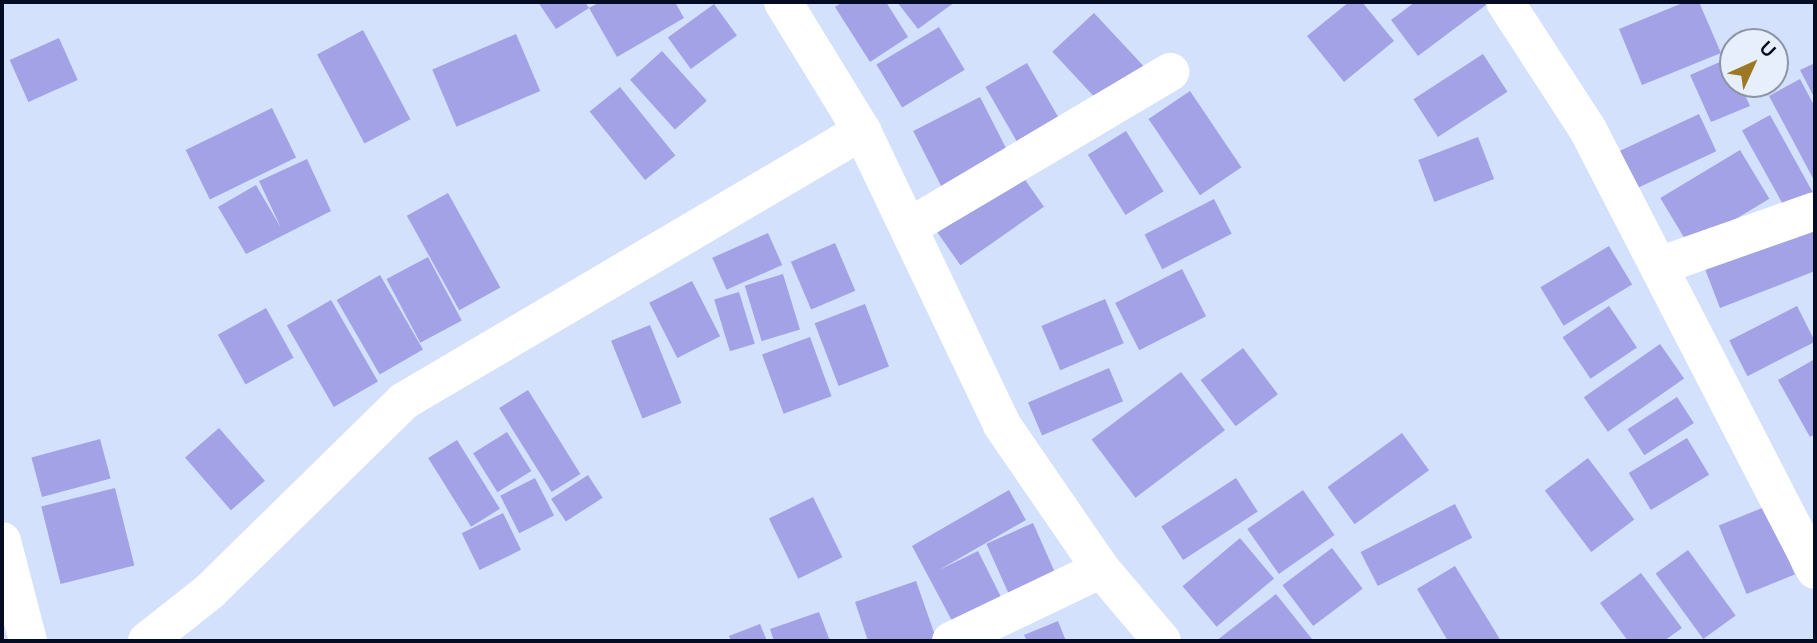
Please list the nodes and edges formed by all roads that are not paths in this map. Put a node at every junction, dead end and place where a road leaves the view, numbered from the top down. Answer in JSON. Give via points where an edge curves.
{"nodes":[{"id":1,"x":783,"y":2,"type":"edge"},
{"id":2,"x":1505,"y":2,"type":"edge"},
{"id":3,"x":1170,"y":72,"type":"dead end"},
{"id":4,"x":862,"y":131,"type":"junction"},
{"id":5,"x":1815,"y":211,"type":"edge"},
{"id":6,"x":909,"y":226,"type":"junction"},
{"id":7,"x":1659,"y":266,"type":"junction"},
{"id":8,"x":2,"y":541,"type":"edge"},
{"id":9,"x":1101,"y":569,"type":"junction"},
{"id":10,"x":1815,"y":570,"type":"edge"},
{"id":11,"x":28,"y":641,"type":"edge"},
{"id":12,"x":147,"y":641,"type":"edge"},
{"id":13,"x":951,"y":641,"type":"edge"},
{"id":14,"x":1162,"y":641,"type":"edge"}],
"edges":[{"from":1,"to":4,"type":"street"},
{"from":2,"to":7,"type":"street","via":[[1588,130]]},
{"from":3,"to":6,"type":"street"},
{"from":4,"to":6,"type":"street"},
{"from":4,"to":12,"type":"street","via":[[404,401],[210,592]]},
{"from":5,"to":7,"type":"street"},
{"from":6,"to":9,"type":"street","via":[[1002,425]]},
{"from":7,"to":10,"type":"street"},
{"from":8,"to":11,"type":"street"},
{"from":9,"to":13,"type":"street"},
{"from":9,"to":14,"type":"street"}]}
